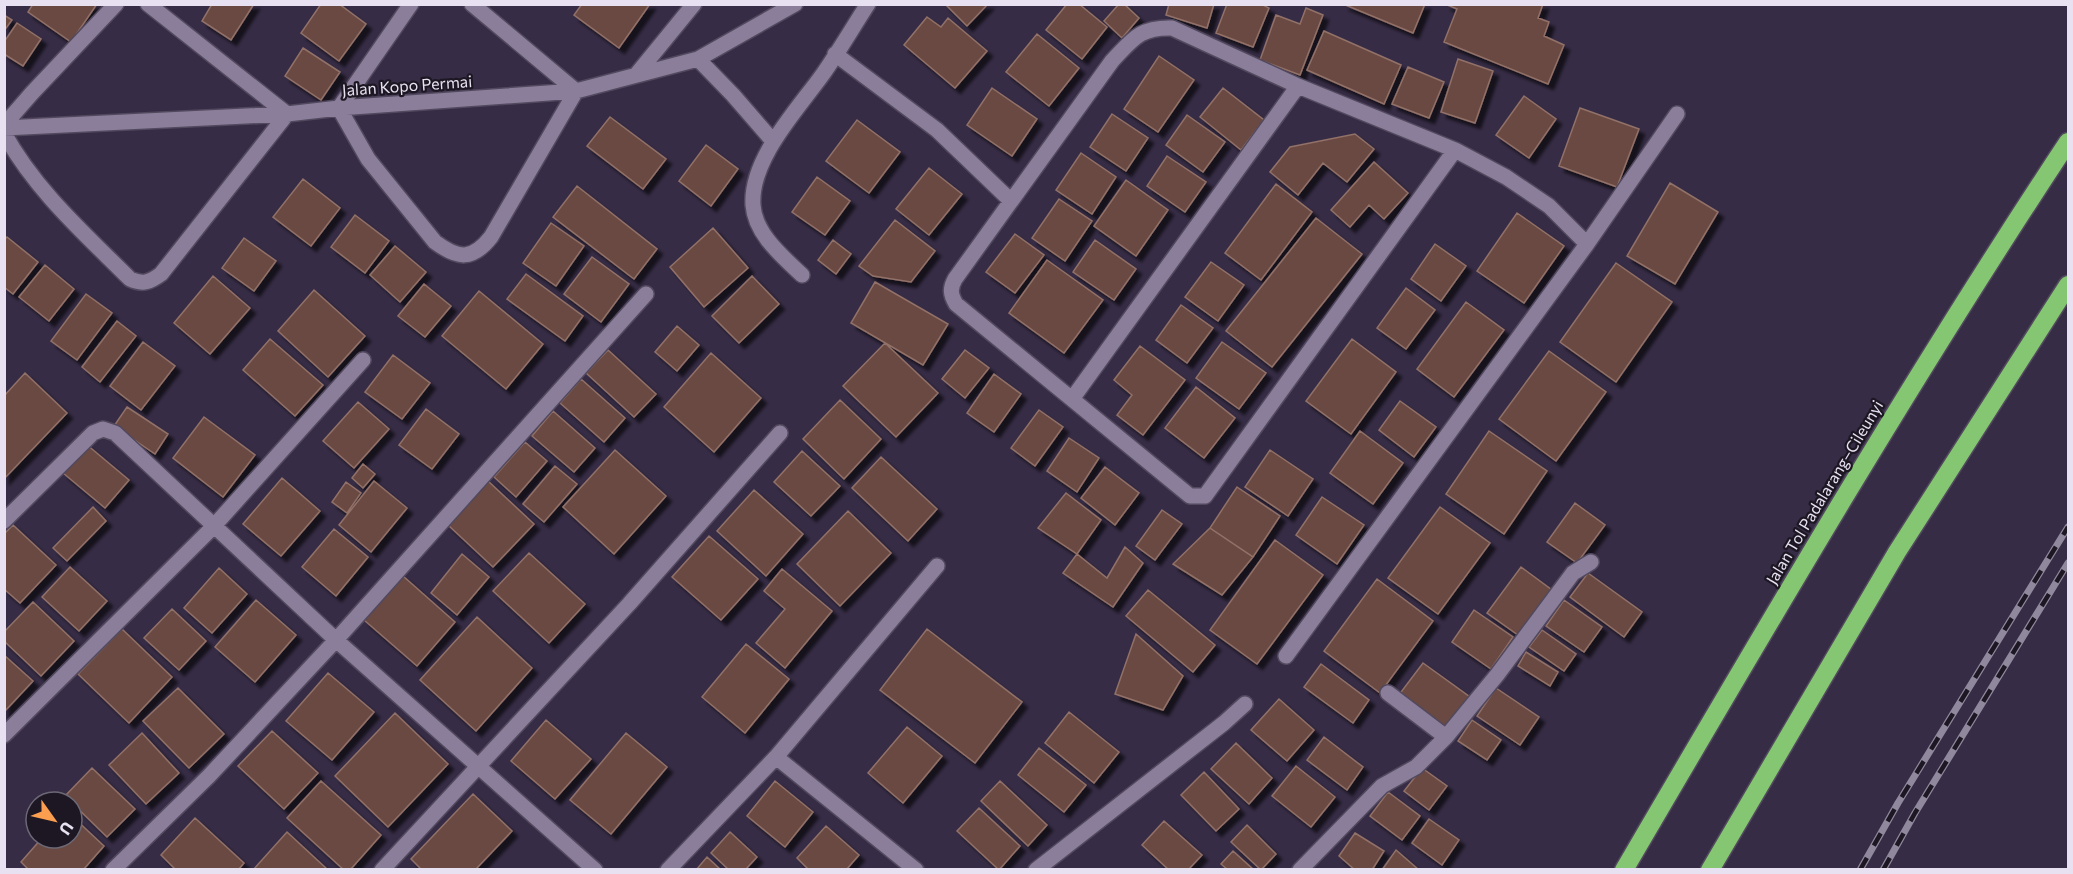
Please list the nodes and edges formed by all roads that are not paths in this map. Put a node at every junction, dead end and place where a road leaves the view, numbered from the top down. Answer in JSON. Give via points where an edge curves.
{"nodes":[{"id":1,"x":116,"y":4,"type":"edge"},
{"id":2,"x":148,"y":4,"type":"edge"},
{"id":3,"x":411,"y":4,"type":"edge"},
{"id":4,"x":472,"y":4,"type":"edge"},
{"id":5,"x":694,"y":4,"type":"edge"},
{"id":6,"x":868,"y":4,"type":"edge"},
{"id":7,"x":792,"y":5,"type":"edge"},
{"id":8,"x":835,"y":54,"type":"junction"},
{"id":9,"x":698,"y":59,"type":"junction"},
{"id":10,"x":636,"y":75,"type":"junction"},
{"id":11,"x":1298,"y":86,"type":"junction"},
{"id":12,"x":576,"y":91,"type":"junction"},
{"id":13,"x":339,"y":108,"type":"junction"},
{"id":14,"x":287,"y":114,"type":"junction"},
{"id":15,"x":1677,"y":114,"type":"dead end"},
{"id":16,"x":4,"y":127,"type":"edge"},
{"id":17,"x":4,"y":133,"type":"edge"},
{"id":18,"x":772,"y":140,"type":"junction"},
{"id":19,"x":2068,"y":142,"type":"edge"},
{"id":20,"x":1455,"y":150,"type":"junction"},
{"id":21,"x":1010,"y":200,"type":"junction"},
{"id":22,"x":1587,"y":244,"type":"junction"},
{"id":23,"x":802,"y":274,"type":"dead end"},
{"id":24,"x":2068,"y":285,"type":"edge"},
{"id":25,"x":646,"y":294,"type":"dead end"},
{"id":26,"x":363,"y":360,"type":"dead end"},
{"id":27,"x":1072,"y":399,"type":"junction"},
{"id":28,"x":780,"y":433,"type":"dead end"},
{"id":29,"x":4,"y":521,"type":"edge"},
{"id":30,"x":213,"y":527,"type":"junction"},
{"id":31,"x":1591,"y":562,"type":"dead end"},
{"id":32,"x":937,"y":566,"type":"dead end"},
{"id":33,"x":336,"y":640,"type":"junction"},
{"id":34,"x":1286,"y":656,"type":"dead end"},
{"id":35,"x":1388,"y":693,"type":"dead end"},
{"id":36,"x":1245,"y":704,"type":"dead end"},
{"id":37,"x":4,"y":735,"type":"edge"},
{"id":38,"x":1446,"y":737,"type":"junction"},
{"id":39,"x":776,"y":757,"type":"junction"},
{"id":40,"x":477,"y":765,"type":"junction"},
{"id":41,"x":113,"y":870,"type":"edge"},
{"id":42,"x":381,"y":870,"type":"edge"},
{"id":43,"x":595,"y":870,"type":"edge"},
{"id":44,"x":668,"y":870,"type":"edge"},
{"id":45,"x":916,"y":870,"type":"edge"},
{"id":46,"x":1036,"y":870,"type":"edge"},
{"id":47,"x":1300,"y":870,"type":"edge"},
{"id":48,"x":1623,"y":870,"type":"edge"},
{"id":49,"x":1710,"y":870,"type":"edge"}],
"edges":[{"from":1,"to":16,"type":"street"},
{"from":2,"to":14,"type":"street"},
{"from":3,"to":13,"type":"street"},
{"from":4,"to":12,"type":"street"},
{"from":5,"to":10,"type":"street"},
{"from":6,"to":8,"type":"street"},
{"from":7,"to":9,"type":"street","name":"Jalan Kopo Permai"},
{"from":8,"to":18,"type":"street"},
{"from":8,"to":21,"type":"street","via":[[937,130]]},
{"from":9,"to":10,"type":"street","name":"Jalan Kopo Permai"},
{"from":9,"to":18,"type":"street"},
{"from":10,"to":12,"type":"street","name":"Jalan Kopo Permai"},
{"from":11,"to":20,"type":"street"},
{"from":11,"to":21,"type":"street","via":[[1172,28],[1154,27],[1134,38],[1112,61]]},
{"from":11,"to":27,"type":"street"},
{"from":12,"to":13,"type":"street","name":"Jalan Kopo Permai"},
{"from":12,"to":13,"type":"street","via":[[491,237],[471,255],[448,252],[435,242],[368,159]]},
{"from":13,"to":14,"type":"street","name":"Jalan Kopo Permai"},
{"from":14,"to":16,"type":"street","name":"Jalan Kopo Permai"},
{"from":14,"to":17,"type":"street","via":[[161,274],[138,283],[63,213],[15,153]]},
{"from":15,"to":22,"type":"street"},
{"from":18,"to":23,"type":"street","via":[[755,184],[753,205],[758,224],[777,252]]},
{"from":19,"to":48,"type":"highway","name":"Jalan Tol Padalarang–Cileunyi","via":[[1990,259],[1817,540]]},
{"from":20,"to":22,"type":"street","via":[[1549,206]]},
{"from":20,"to":27,"type":"street","via":[[1205,496],[1190,496]]},
{"from":21,"to":27,"type":"street","via":[[954,279],[952,297]]},
{"from":22,"to":34,"type":"street"},
{"from":24,"to":49,"type":"highway","via":[[1897,552]]},
{"from":25,"to":33,"type":"street"},
{"from":26,"to":30,"type":"street"},
{"from":28,"to":40,"type":"street","via":[[629,604]]},
{"from":29,"to":30,"type":"street","via":[[93,433],[103,429],[115,433]]},
{"from":30,"to":33,"type":"street"},
{"from":30,"to":37,"type":"street"},
{"from":31,"to":38,"type":"street","via":[[1573,573]]},
{"from":32,"to":39,"type":"street"},
{"from":33,"to":40,"type":"street"},
{"from":33,"to":41,"type":"street","via":[[209,776]]},
{"from":35,"to":38,"type":"street"},
{"from":36,"to":46,"type":"street"},
{"from":38,"to":47,"type":"street","via":[[1416,766],[1382,786]]},
{"from":39,"to":44,"type":"street"},
{"from":39,"to":45,"type":"street"},
{"from":40,"to":42,"type":"street"},
{"from":40,"to":43,"type":"street"}]}
